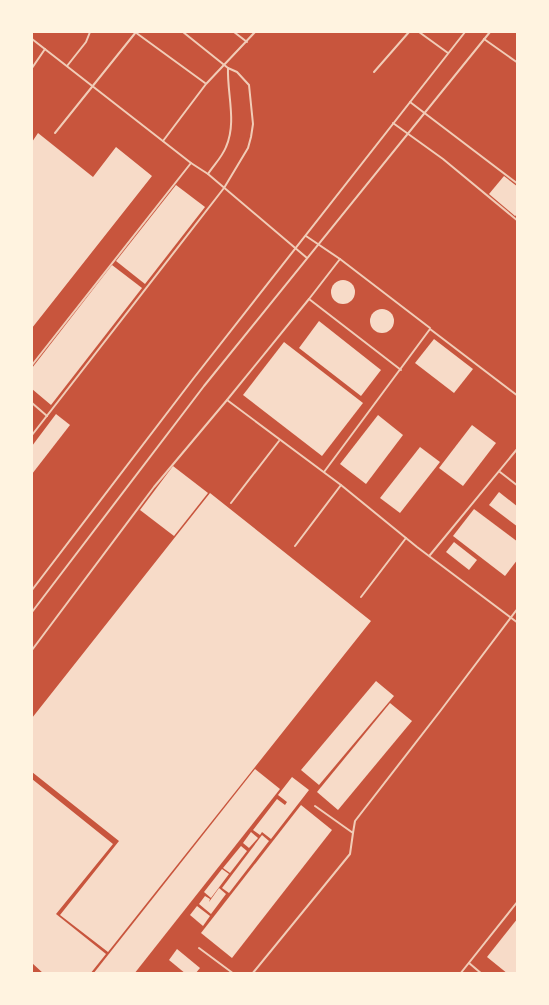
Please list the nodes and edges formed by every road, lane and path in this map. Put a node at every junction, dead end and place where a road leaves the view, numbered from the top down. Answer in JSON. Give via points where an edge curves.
{"nodes":[{"id":1,"x":90,"y":32,"type":"edge"},
{"id":2,"x":135,"y":32,"type":"edge"},
{"id":3,"x":183,"y":32,"type":"edge"},
{"id":4,"x":234,"y":32,"type":"edge"},
{"id":5,"x":255,"y":32,"type":"edge"},
{"id":6,"x":409,"y":32,"type":"edge"},
{"id":7,"x":419,"y":32,"type":"edge"},
{"id":8,"x":465,"y":32,"type":"edge"},
{"id":9,"x":490,"y":32,"type":"edge"},
{"id":10,"x":32,"y":39,"type":"edge"},
{"id":11,"x":484,"y":39,"type":"junction"},
{"id":12,"x":246,"y":42,"type":"junction"},
{"id":13,"x":45,"y":49,"type":"junction"},
{"id":14,"x":448,"y":54,"type":"junction"},
{"id":15,"x":518,"y":63,"type":"edge"},
{"id":16,"x":224,"y":64,"type":"junction"},
{"id":17,"x":67,"y":66,"type":"junction"},
{"id":18,"x":32,"y":68,"type":"edge"},
{"id":19,"x":228,"y":68,"type":"junction"},
{"id":20,"x":374,"y":72,"type":"dead end"},
{"id":21,"x":206,"y":84,"type":"junction"},
{"id":22,"x":94,"y":87,"type":"junction"},
{"id":23,"x":410,"y":102,"type":"junction"},
{"id":24,"x":425,"y":113,"type":"junction"},
{"id":25,"x":393,"y":123,"type":"junction"},
{"id":26,"x":55,"y":134,"type":"dead end"},
{"id":27,"x":408,"y":134,"type":"junction"},
{"id":28,"x":164,"y":141,"type":"junction"},
{"id":29,"x":190,"y":163,"type":"junction"},
{"id":30,"x":208,"y":174,"type":"junction"},
{"id":31,"x":518,"y":184,"type":"edge"},
{"id":32,"x":224,"y":188,"type":"junction"},
{"id":33,"x":518,"y":221,"type":"edge"},
{"id":34,"x":306,"y":236,"type":"junction"},
{"id":35,"x":318,"y":245,"type":"junction"},
{"id":36,"x":296,"y":249,"type":"junction"},
{"id":37,"x":307,"y":258,"type":"junction"},
{"id":38,"x":340,"y":259,"type":"junction"},
{"id":39,"x":309,"y":299,"type":"junction"},
{"id":40,"x":430,"y":328,"type":"junction"},
{"id":41,"x":32,"y":365,"type":"edge"},
{"id":42,"x":401,"y":370,"type":"junction"},
{"id":43,"x":518,"y":396,"type":"edge"},
{"id":44,"x":227,"y":400,"type":"junction"},
{"id":45,"x":32,"y":403,"type":"edge"},
{"id":46,"x":47,"y":416,"type":"junction"},
{"id":47,"x":32,"y":435,"type":"edge"},
{"id":48,"x":280,"y":440,"type":"junction"},
{"id":49,"x":518,"y":448,"type":"edge"},
{"id":50,"x":324,"y":471,"type":"junction"},
{"id":51,"x":500,"y":472,"type":"junction"},
{"id":52,"x":341,"y":484,"type":"junction"},
{"id":53,"x":518,"y":486,"type":"edge"},
{"id":54,"x":231,"y":503,"type":"dead end"},
{"id":55,"x":406,"y":538,"type":"junction"},
{"id":56,"x":295,"y":546,"type":"dead end"},
{"id":57,"x":429,"y":556,"type":"junction"},
{"id":58,"x":32,"y":590,"type":"edge"},
{"id":59,"x":361,"y":597,"type":"dead end"},
{"id":60,"x":518,"y":608,"type":"edge"},
{"id":61,"x":32,"y":612,"type":"edge"},
{"id":62,"x":510,"y":617,"type":"junction"},
{"id":63,"x":518,"y":623,"type":"edge"},
{"id":64,"x":32,"y":650,"type":"edge"},
{"id":65,"x":315,"y":806,"type":"dead end"},
{"id":66,"x":353,"y":833,"type":"junction"},
{"id":67,"x":518,"y":901,"type":"edge"},
{"id":68,"x":199,"y":948,"type":"dead end"},
{"id":69,"x":469,"y":963,"type":"junction"},
{"id":70,"x":234,"y":974,"type":"edge"},
{"id":71,"x":252,"y":974,"type":"edge"},
{"id":72,"x":460,"y":974,"type":"edge"},
{"id":73,"x":482,"y":974,"type":"edge"}],
"edges":[{"from":1,"to":17,"type":"lane"},
{"from":2,"to":21,"type":"lane"},
{"from":2,"to":22,"type":"lane"},
{"from":3,"to":16,"type":"lane"},
{"from":4,"to":12,"type":"lane"},
{"from":5,"to":12,"type":"lane"},
{"from":6,"to":20,"type":"lane"},
{"from":7,"to":14,"type":"lane"},
{"from":8,"to":14,"type":"lane"},
{"from":9,"to":11,"type":"lane"},
{"from":10,"to":13,"type":"lane"},
{"from":11,"to":15,"type":"lane"},
{"from":11,"to":24,"type":"lane"},
{"from":12,"to":16,"type":"lane"},
{"from":13,"to":17,"type":"lane"},
{"from":13,"to":18,"type":"lane"},
{"from":14,"to":23,"type":"lane"},
{"from":16,"to":19,"type":"lane"},
{"from":16,"to":21,"type":"lane"},
{"from":17,"to":22,"type":"lane"},
{"from":19,"to":30,"type":"lane","via":[[230,136]]},
{"from":19,"to":32,"type":"lane","via":[[249,85],[253,124],[248,148]]},
{"from":21,"to":28,"type":"lane"},
{"from":22,"to":26,"type":"lane"},
{"from":22,"to":28,"type":"lane"},
{"from":23,"to":24,"type":"lane"},
{"from":23,"to":25,"type":"lane"},
{"from":24,"to":27,"type":"lane"},
{"from":24,"to":31,"type":"lane"},
{"from":25,"to":27,"type":"lane"},
{"from":25,"to":34,"type":"lane"},
{"from":27,"to":33,"type":"lane"},
{"from":27,"to":35,"type":"lane"},
{"from":28,"to":29,"type":"lane"},
{"from":29,"to":30,"type":"lane"},
{"from":29,"to":41,"type":"lane"},
{"from":30,"to":32,"type":"lane"},
{"from":32,"to":36,"type":"lane"},
{"from":32,"to":46,"type":"lane"},
{"from":34,"to":35,"type":"lane"},
{"from":34,"to":36,"type":"lane"},
{"from":35,"to":37,"type":"lane"},
{"from":35,"to":38,"type":"lane"},
{"from":36,"to":37,"type":"lane"},
{"from":36,"to":58,"type":"lane"},
{"from":37,"to":61,"type":"lane"},
{"from":38,"to":39,"type":"lane"},
{"from":38,"to":40,"type":"lane"},
{"from":39,"to":42,"type":"lane"},
{"from":39,"to":44,"type":"lane"},
{"from":40,"to":42,"type":"lane"},
{"from":40,"to":43,"type":"lane"},
{"from":42,"to":50,"type":"lane"},
{"from":44,"to":48,"type":"lane"},
{"from":44,"to":64,"type":"lane","via":[[154,487]]},
{"from":45,"to":46,"type":"lane"},
{"from":46,"to":47,"type":"lane"},
{"from":48,"to":50,"type":"lane"},
{"from":48,"to":54,"type":"lane"},
{"from":49,"to":51,"type":"lane"},
{"from":50,"to":52,"type":"lane"},
{"from":51,"to":53,"type":"lane"},
{"from":51,"to":57,"type":"lane"},
{"from":52,"to":55,"type":"lane"},
{"from":52,"to":56,"type":"lane"},
{"from":55,"to":57,"type":"lane"},
{"from":55,"to":59,"type":"lane"},
{"from":57,"to":62,"type":"lane"},
{"from":60,"to":62,"type":"lane"},
{"from":62,"to":63,"type":"lane"},
{"from":62,"to":66,"type":"lane","via":[[355,821]]},
{"from":65,"to":66,"type":"lane"},
{"from":66,"to":71,"type":"lane","via":[[350,854]]},
{"from":67,"to":69,"type":"lane"},
{"from":68,"to":70,"type":"lane"},
{"from":69,"to":72,"type":"lane"},
{"from":69,"to":73,"type":"lane"}]}
